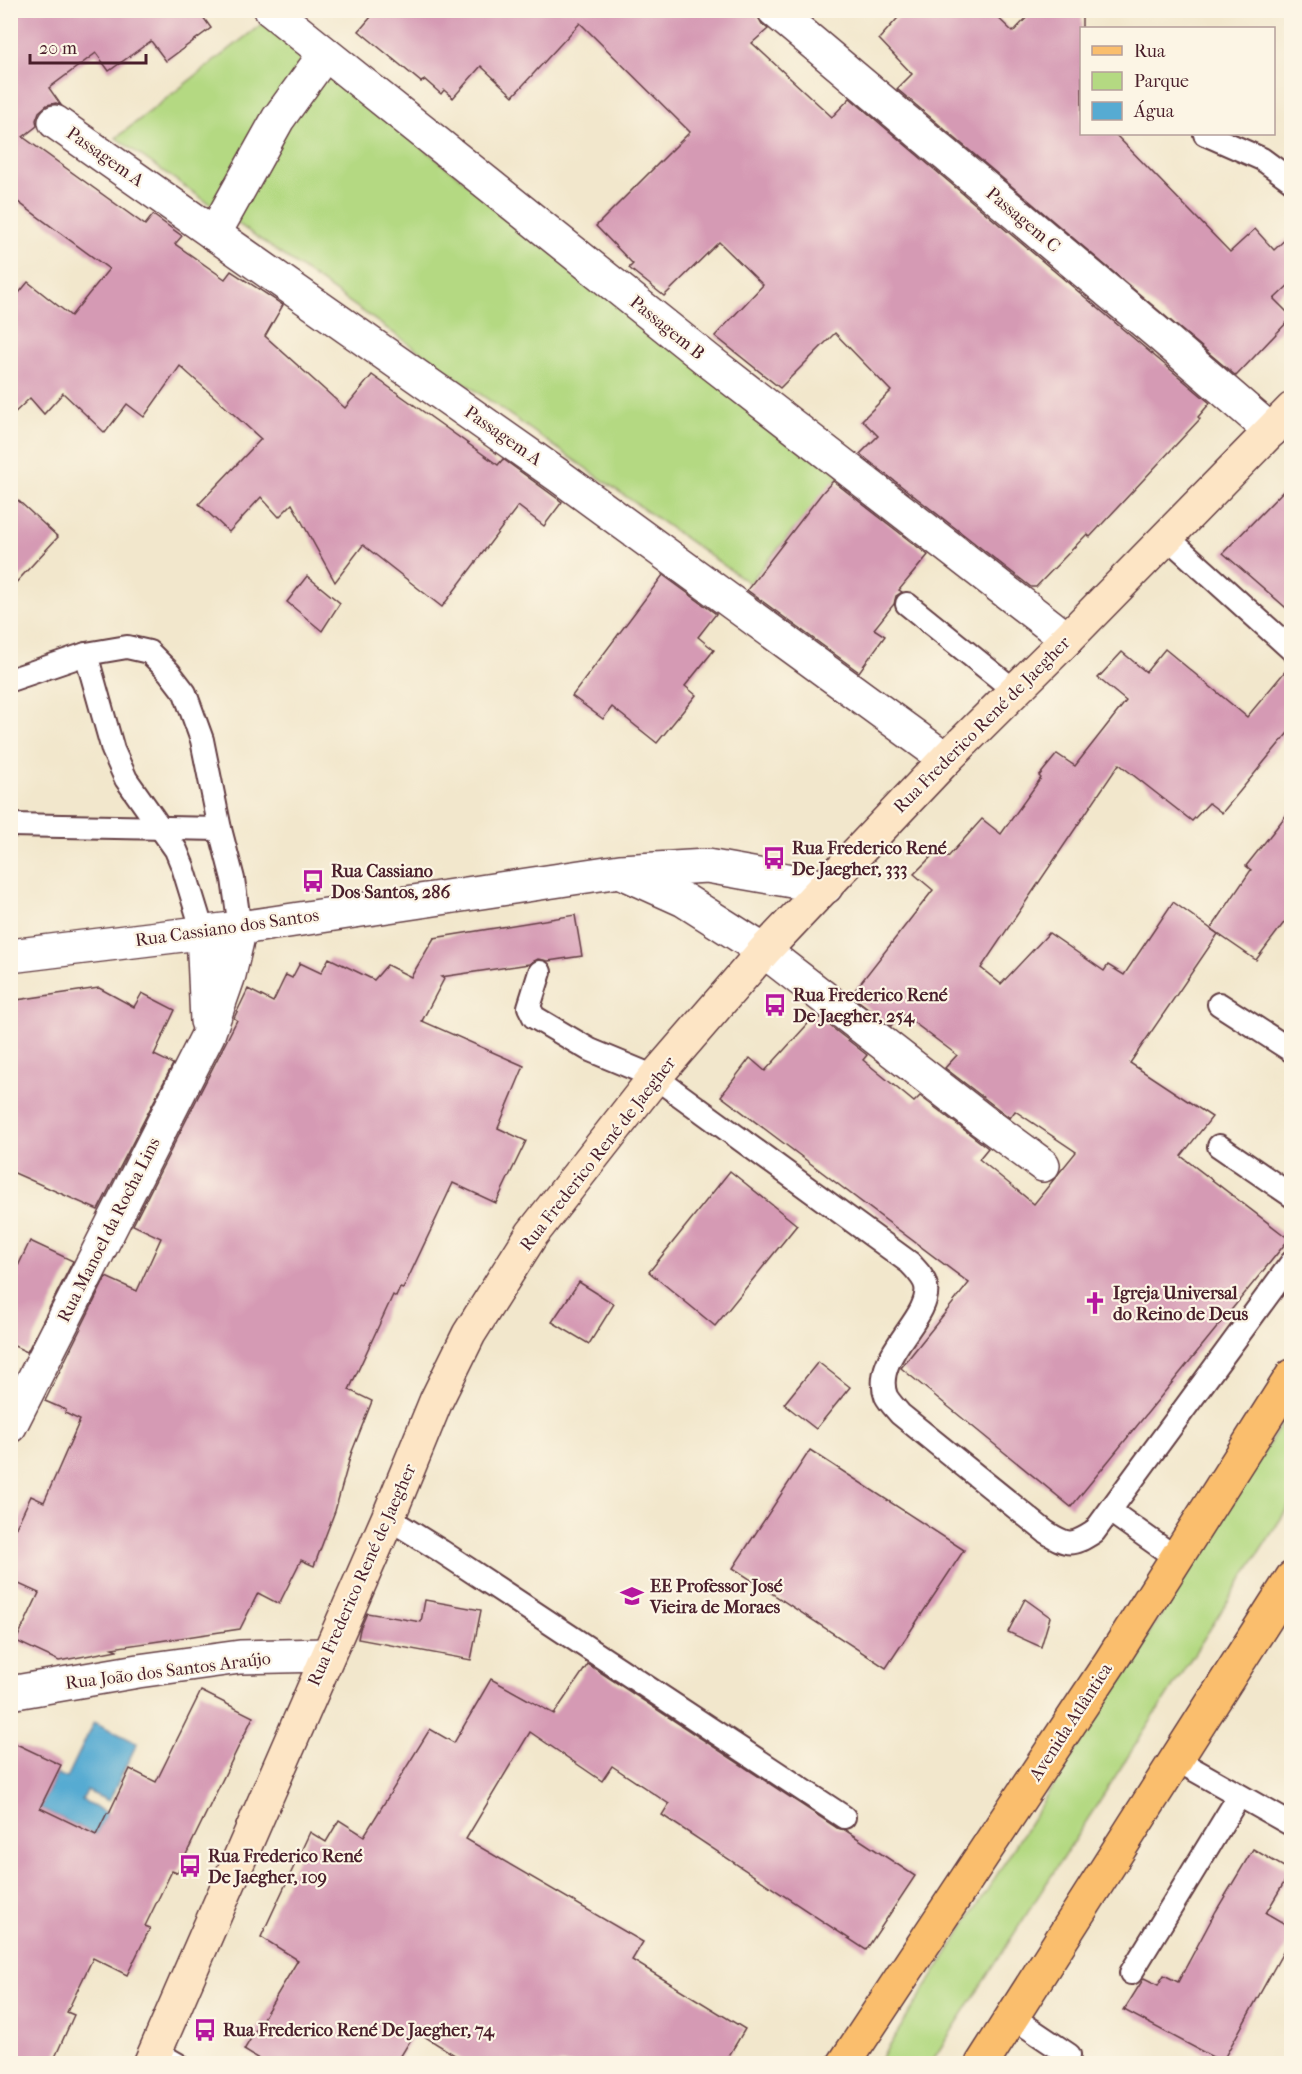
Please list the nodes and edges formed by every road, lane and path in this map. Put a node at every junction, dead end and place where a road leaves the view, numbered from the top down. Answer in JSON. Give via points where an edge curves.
{"nodes":[{"id":1,"x":271,"y":10,"type":"edge"},
{"id":2,"x":774,"y":10,"type":"edge"},
{"id":3,"x":325,"y":54,"type":"junction"},
{"id":4,"x":55,"y":122,"type":"dead end"},
{"id":5,"x":1207,"y":135,"type":"edge"},
{"id":6,"x":1292,"y":181,"type":"edge"},
{"id":7,"x":214,"y":234,"type":"junction"},
{"id":8,"x":1281,"y":420,"type":"edge"},
{"id":9,"x":1167,"y":537,"type":"junction"},
{"id":10,"x":907,"y":604,"type":"dead end"},
{"id":11,"x":1067,"y":639,"type":"junction"},
{"id":12,"x":1292,"y":650,"type":"edge"},
{"id":13,"x":86,"y":654,"type":"junction"},
{"id":14,"x":10,"y":680,"type":"edge"},
{"id":15,"x":1015,"y":691,"type":"junction"},
{"id":16,"x":946,"y":759,"type":"junction"},
{"id":17,"x":10,"y":825,"type":"edge"},
{"id":18,"x":161,"y":827,"type":"junction"},
{"id":19,"x":220,"y":829,"type":"junction"},
{"id":20,"x":620,"y":871,"type":"junction"},
{"id":21,"x":826,"y":886,"type":"junction"},
{"id":22,"x":240,"y":928,"type":"junction"},
{"id":23,"x":203,"y":932,"type":"junction"},
{"id":24,"x":764,"y":951,"type":"junction"},
{"id":25,"x":10,"y":956,"type":"edge"},
{"id":26,"x":540,"y":972,"type":"dead end"},
{"id":27,"x":1219,"y":1004,"type":"dead end"},
{"id":28,"x":208,"y":1035,"type":"junction"},
{"id":29,"x":1292,"y":1051,"type":"edge"},
{"id":30,"x":655,"y":1077,"type":"junction"},
{"id":31,"x":1219,"y":1146,"type":"dead end"},
{"id":32,"x":1043,"y":1165,"type":"dead end"},
{"id":33,"x":1292,"y":1196,"type":"edge"},
{"id":34,"x":1292,"y":1262,"type":"edge"},
{"id":35,"x":1292,"y":1376,"type":"edge"},
{"id":36,"x":10,"y":1426,"type":"edge"},
{"id":37,"x":1110,"y":1511,"type":"junction"},
{"id":38,"x":388,"y":1518,"type":"junction"},
{"id":39,"x":1176,"y":1558,"type":"junction"},
{"id":40,"x":1292,"y":1578,"type":"edge"},
{"id":41,"x":327,"y":1655,"type":"junction"},
{"id":42,"x":10,"y":1694,"type":"edge"},
{"id":43,"x":1175,"y":1760,"type":"junction"},
{"id":44,"x":1239,"y":1796,"type":"junction"},
{"id":45,"x":844,"y":1817,"type":"dead end"},
{"id":46,"x":1292,"y":1826,"type":"edge"},
{"id":47,"x":1131,"y":1973,"type":"dead end"},
{"id":48,"x":1011,"y":2016,"type":"junction"},
{"id":49,"x":1069,"y":2055,"type":"dead end"},
{"id":50,"x":161,"y":2060,"type":"edge"},
{"id":51,"x":844,"y":2064,"type":"edge"},
{"id":52,"x":982,"y":2064,"type":"edge"}],
"edges":[{"from":1,"to":3,"type":"street","name":"Passagem B"},
{"from":2,"to":8,"type":"street","name":"Passagem C","via":[[1160,335]]},
{"from":3,"to":7,"type":"street","via":[[278,120]]},
{"from":3,"to":11,"type":"street","name":"Passagem B","via":[[719,369]]},
{"from":4,"to":7,"type":"street","name":"Passagem A"},
{"from":5,"to":6,"type":"lane","via":[[1262,159]]},
{"from":7,"to":16,"type":"street","name":"Passagem A","via":[[560,476]]},
{"from":8,"to":9,"type":"main road","name":"Rua Frederico René de Jaegher"},
{"from":9,"to":11,"type":"main road","name":"Rua Frederico René de Jaegher"},
{"from":9,"to":12,"type":"lane"},
{"from":10,"to":15,"type":"lane"},
{"from":11,"to":15,"type":"main road","name":"Rua Frederico René de Jaegher"},
{"from":13,"to":14,"type":"lane"},
{"from":13,"to":18,"type":"lane","via":[[112,750],[126,779]]},
{"from":13,"to":19,"type":"lane","via":[[128,646],[149,652],[185,693],[202,740]]},
{"from":15,"to":16,"type":"main road","name":"Rua Frederico René de Jaegher"},
{"from":16,"to":21,"type":"main road","name":"Rua Frederico René de Jaegher"},
{"from":17,"to":18,"type":"lane"},
{"from":18,"to":19,"type":"lane"},
{"from":18,"to":23,"type":"lane","via":[[183,867]]},
{"from":19,"to":22,"type":"lane","via":[[234,879]]},
{"from":20,"to":21,"type":"street","name":"Rua Cassiano dos Santos","via":[[707,866]]},
{"from":20,"to":22,"type":"street","name":"Rua Cassiano dos Santos"},
{"from":20,"to":24,"type":"street","via":[[684,900]]},
{"from":21,"to":24,"type":"main road","name":"Rua Frederico René de Jaegher"},
{"from":22,"to":23,"type":"street","name":"Rua Cassiano dos Santos"},
{"from":22,"to":28,"type":"street","name":"Rua Manoel da Rocha Lins"},
{"from":23,"to":25,"type":"street","name":"Rua Cassiano dos Santos"},
{"from":23,"to":28,"type":"street","name":"Rua Manoel da Rocha Lins"},
{"from":24,"to":30,"type":"main road","name":"Rua Frederico René de Jaegher"},
{"from":24,"to":32,"type":"street"},
{"from":26,"to":30,"type":"lane","via":[[529,1007],[534,1017],[590,1050]]},
{"from":27,"to":29,"type":"lane"},
{"from":28,"to":36,"type":"street","name":"Rua Manoel da Rocha Lins"},
{"from":30,"to":37,"type":"lane","via":[[910,1263],[921,1275],[926,1286],[924,1303],[895,1348],[884,1374],[886,1396],[900,1414],[1060,1542],[1077,1544],[1094,1532]]},
{"from":30,"to":38,"type":"main road","name":"Rua Frederico René de Jaegher","via":[[532,1234],[469,1334],[436,1401]]},
{"from":31,"to":33,"type":"lane"},
{"from":34,"to":37,"type":"lane"},
{"from":35,"to":39,"type":"main road","name":"Avenida Atlântica"},
{"from":37,"to":39,"type":"lane"},
{"from":38,"to":41,"type":"main road","name":"Rua Frederico René de Jaegher"},
{"from":38,"to":45,"type":"lane"},
{"from":39,"to":51,"type":"main road","name":"Avenida Atlântica"},
{"from":40,"to":43,"type":"main road"},
{"from":41,"to":42,"type":"street","name":"Rua João dos Santos Araújo","via":[[240,1658]]},
{"from":41,"to":50,"type":"main road","name":"Rua Frederico René de Jaegher"},
{"from":43,"to":44,"type":"lane"},
{"from":43,"to":48,"type":"main road"},
{"from":44,"to":46,"type":"lane"},
{"from":44,"to":47,"type":"lane"},
{"from":48,"to":49,"type":"lane"},
{"from":48,"to":52,"type":"main road"}]}
